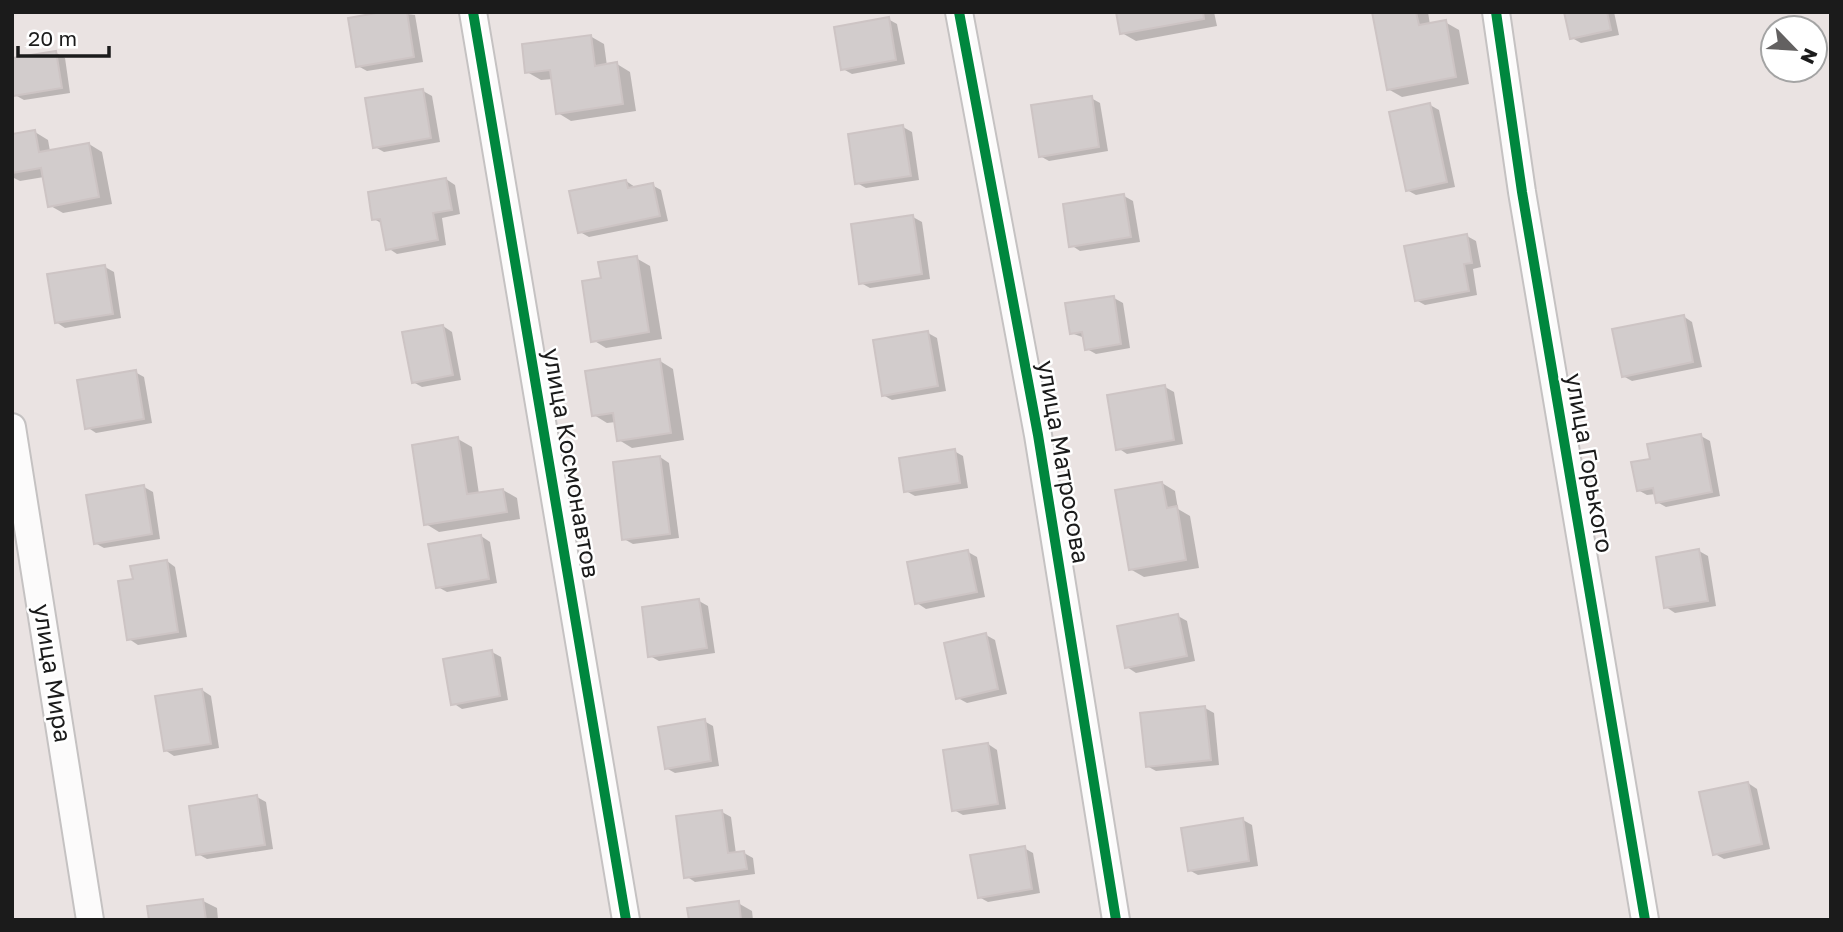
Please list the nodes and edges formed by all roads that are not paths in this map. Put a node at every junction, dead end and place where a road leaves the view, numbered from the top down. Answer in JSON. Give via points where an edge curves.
{"nodes":[{"id":1,"x":474,"y":12,"type":"edge"},
{"id":2,"x":959,"y":12,"type":"edge"},
{"id":3,"x":1496,"y":12,"type":"edge"},
{"id":4,"x":12,"y":427,"type":"edge"},
{"id":5,"x":90,"y":920,"type":"edge"},
{"id":6,"x":626,"y":920,"type":"edge"},
{"id":7,"x":1116,"y":920,"type":"edge"},
{"id":8,"x":1645,"y":920,"type":"edge"}],
"edges":[{"from":1,"to":6,"type":"street","name":"улица Космонавтов"},
{"from":2,"to":7,"type":"street","name":"улица Матросова","via":[[1038,435]]},
{"from":3,"to":8,"type":"street","name":"улица Горького"},
{"from":4,"to":5,"type":"street","name":"улица Мира"}]}
